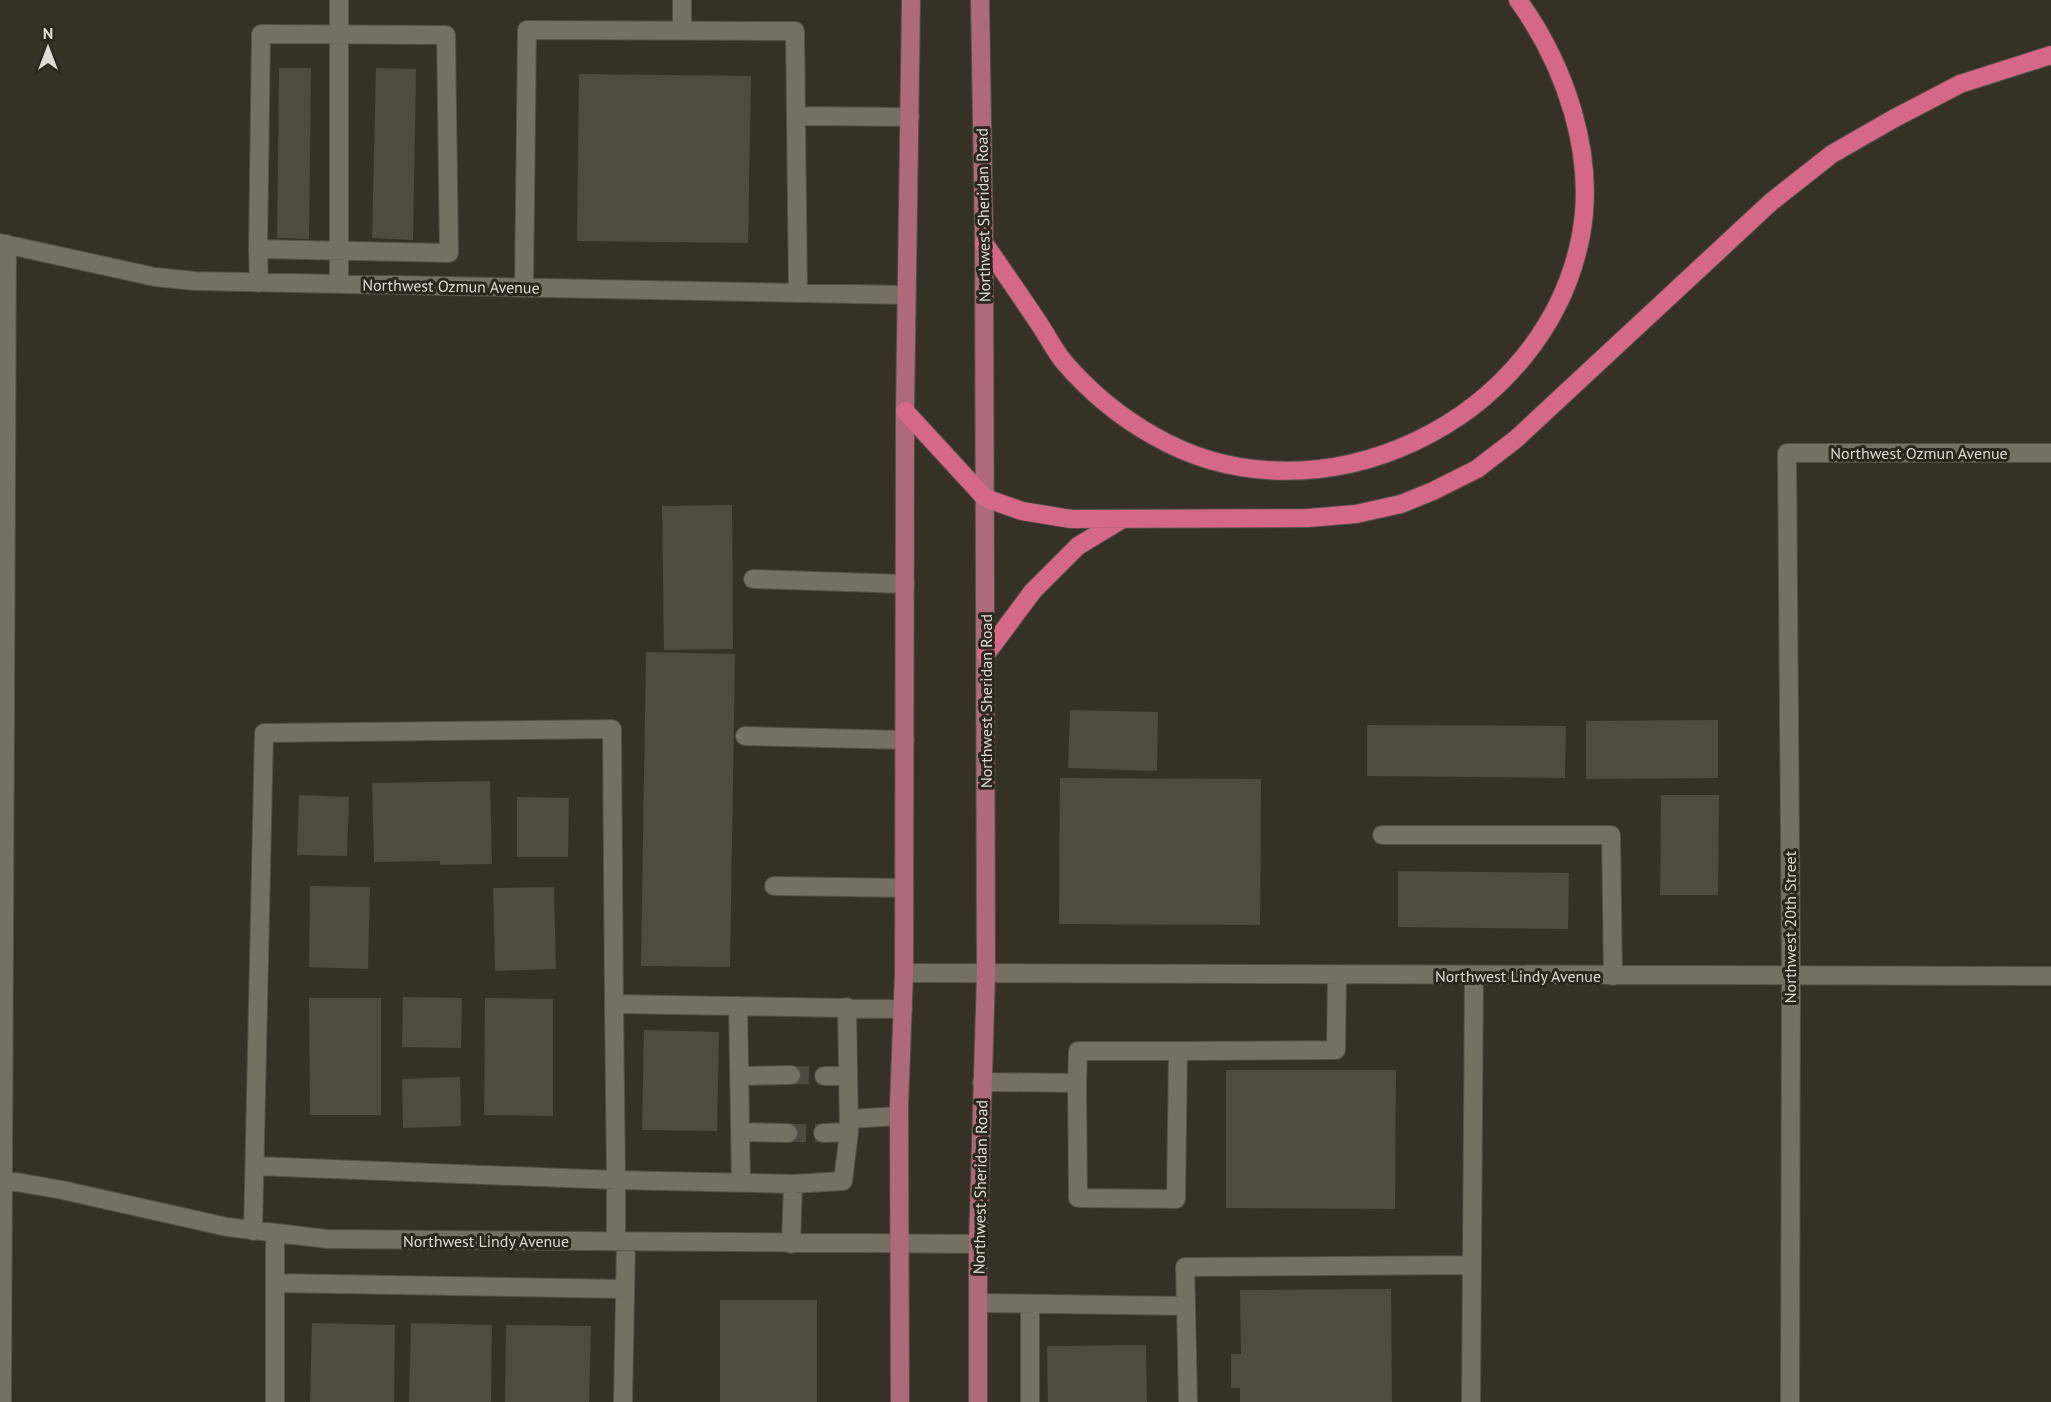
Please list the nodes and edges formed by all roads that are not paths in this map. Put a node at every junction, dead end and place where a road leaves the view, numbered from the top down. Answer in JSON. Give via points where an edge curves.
{"nodes":[{"id":1,"x":339,"y":0,"type":"edge"},
{"id":2,"x":682,"y":0,"type":"edge"},
{"id":3,"x":911,"y":0,"type":"edge"},
{"id":4,"x":980,"y":0,"type":"edge"},
{"id":5,"x":1518,"y":0,"type":"edge"},
{"id":6,"x":682,"y":30,"type":"junction"},
{"id":7,"x":340,"y":35,"type":"junction"},
{"id":8,"x":2051,"y":55,"type":"edge"},
{"id":9,"x":796,"y":116,"type":"junction"},
{"id":10,"x":910,"y":117,"type":"junction"},
{"id":11,"x":984,"y":243,"type":"junction"},
{"id":12,"x":4,"y":244,"type":"edge"},
{"id":13,"x":258,"y":249,"type":"junction"},
{"id":14,"x":340,"y":250,"type":"junction"},
{"id":15,"x":449,"y":253,"type":"junction"},
{"id":16,"x":259,"y":283,"type":"junction"},
{"id":17,"x":339,"y":284,"type":"junction"},
{"id":18,"x":447,"y":285,"type":"junction"},
{"id":19,"x":524,"y":288,"type":"junction"},
{"id":20,"x":798,"y":293,"type":"junction"},
{"id":21,"x":906,"y":295,"type":"junction"},
{"id":22,"x":905,"y":411,"type":"junction"},
{"id":23,"x":1787,"y":453,"type":"joint"},
{"id":24,"x":2051,"y":453,"type":"edge"},
{"id":25,"x":985,"y":498,"type":"junction"},
{"id":26,"x":1122,"y":519,"type":"junction"},
{"id":27,"x":753,"y":579,"type":"dead end"},
{"id":28,"x":904,"y":584,"type":"junction"},
{"id":29,"x":986,"y":654,"type":"junction"},
{"id":30,"x":2,"y":674,"type":"edge"},
{"id":31,"x":745,"y":736,"type":"dead end"},
{"id":32,"x":904,"y":740,"type":"junction"},
{"id":33,"x":1382,"y":835,"type":"dead end"},
{"id":34,"x":774,"y":886,"type":"dead end"},
{"id":35,"x":904,"y":888,"type":"junction"},
{"id":36,"x":904,"y":972,"type":"junction"},
{"id":37,"x":986,"y":974,"type":"junction"},
{"id":38,"x":1337,"y":975,"type":"junction"},
{"id":39,"x":1474,"y":975,"type":"junction"},
{"id":40,"x":1613,"y":976,"type":"junction"},
{"id":41,"x":1791,"y":976,"type":"junction"},
{"id":42,"x":2051,"y":976,"type":"edge"},
{"id":43,"x":614,"y":1004,"type":"junction"},
{"id":44,"x":738,"y":1006,"type":"junction"},
{"id":45,"x":847,"y":1008,"type":"junction"},
{"id":46,"x":903,"y":1009,"type":"junction"},
{"id":47,"x":1178,"y":1051,"type":"junction"},
{"id":48,"x":791,"y":1075,"type":"tunnel mouth"},
{"id":49,"x":740,"y":1076,"type":"junction"},
{"id":50,"x":824,"y":1076,"type":"tunnel mouth"},
{"id":51,"x":848,"y":1076,"type":"junction"},
{"id":52,"x":982,"y":1082,"type":"junction"},
{"id":53,"x":1077,"y":1083,"type":"junction"},
{"id":54,"x":899,"y":1116,"type":"junction"},
{"id":55,"x":849,"y":1125,"type":"junction"},
{"id":56,"x":741,"y":1132,"type":"junction"},
{"id":57,"x":823,"y":1132,"type":"tunnel mouth"},
{"id":58,"x":788,"y":1133,"type":"tunnel mouth"},
{"id":59,"x":255,"y":1166,"type":"junction"},
{"id":60,"x":2,"y":1179,"type":"edge"},
{"id":61,"x":616,"y":1180,"type":"junction"},
{"id":62,"x":741,"y":1182,"type":"junction"},
{"id":63,"x":793,"y":1184,"type":"junction"},
{"id":64,"x":253,"y":1231,"type":"junction"},
{"id":65,"x":275,"y":1233,"type":"junction"},
{"id":66,"x":621,"y":1242,"type":"junction"},
{"id":67,"x":791,"y":1244,"type":"junction"},
{"id":68,"x":900,"y":1244,"type":"junction"},
{"id":69,"x":978,"y":1244,"type":"junction"},
{"id":70,"x":1470,"y":1265,"type":"junction"},
{"id":71,"x":275,"y":1283,"type":"junction"},
{"id":72,"x":625,"y":1288,"type":"junction"},
{"id":73,"x":978,"y":1303,"type":"junction"},
{"id":74,"x":1030,"y":1304,"type":"junction"},
{"id":75,"x":1186,"y":1306,"type":"junction"},
{"id":76,"x":2,"y":1402,"type":"edge"},
{"id":77,"x":275,"y":1402,"type":"edge"},
{"id":78,"x":623,"y":1402,"type":"edge"},
{"id":79,"x":900,"y":1402,"type":"edge"},
{"id":80,"x":978,"y":1402,"type":"edge"},
{"id":81,"x":1030,"y":1402,"type":"edge"},
{"id":82,"x":1188,"y":1402,"type":"edge"},
{"id":83,"x":1470,"y":1402,"type":"edge"},
{"id":84,"x":1790,"y":1402,"type":"edge"}],
"edges":[{"from":1,"to":7,"type":"street"},
{"from":2,"to":6,"type":"street"},
{"from":3,"to":10,"type":"main road"},
{"from":4,"to":11,"type":"main road","name":"Northwest Sheridan Road"},
{"from":5,"to":11,"type":"highway","via":[[1556,62],[1573,108],[1584,192],[1581,234],[1559,304],[1538,338],[1493,392],[1428,437],[1352,465],[1316,470],[1273,472],[1193,455],[1154,436],[1088,388],[1062,360]]},
{"from":6,"to":9,"type":"street","via":[[795,31]]},
{"from":6,"to":19,"type":"street","via":[[527,30]]},
{"from":7,"to":13,"type":"street","via":[[261,34]]},
{"from":7,"to":14,"type":"street"},
{"from":7,"to":15,"type":"street","via":[[446,35]]},
{"from":8,"to":26,"type":"highway","via":[[1960,84],[1832,154],[1771,202],[1516,439],[1477,469],[1433,491],[1401,504],[1356,514]]},
{"from":9,"to":10,"type":"street"},
{"from":9,"to":20,"type":"street"},
{"from":10,"to":21,"type":"main road"},
{"from":11,"to":25,"type":"main road","name":"Northwest Sheridan Road"},
{"from":12,"to":16,"type":"street","name":"Northwest Ozmun Avenue","via":[[155,277]]},
{"from":12,"to":30,"type":"street"},
{"from":13,"to":14,"type":"street"},
{"from":13,"to":16,"type":"street"},
{"from":14,"to":15,"type":"street"},
{"from":14,"to":17,"type":"street"},
{"from":15,"to":18,"type":"street"},
{"from":16,"to":17,"type":"street","name":"Northwest Ozmun Avenue"},
{"from":17,"to":18,"type":"street","name":"Northwest Ozmun Avenue"},
{"from":18,"to":19,"type":"street","name":"Northwest Ozmun Avenue"},
{"from":19,"to":20,"type":"street","name":"Northwest Ozmun Avenue"},
{"from":20,"to":21,"type":"street","name":"Northwest Ozmun Avenue"},
{"from":21,"to":22,"type":"main road"},
{"from":22,"to":25,"type":"highway"},
{"from":22,"to":28,"type":"main road"},
{"from":23,"to":24,"type":"street","name":"Northwest Ozmun Avenue"},
{"from":23,"to":41,"type":"street","name":"Northwest 20th Street"},
{"from":25,"to":26,"type":"highway","via":[[1022,511],[1071,519]]},
{"from":25,"to":29,"type":"main road","name":"Northwest Sheridan Road"},
{"from":26,"to":29,"type":"highway","via":[[1078,546],[1034,591]]},
{"from":27,"to":28,"type":"street"},
{"from":28,"to":32,"type":"main road"},
{"from":29,"to":37,"type":"main road","name":"Northwest Sheridan Road"},
{"from":30,"to":60,"type":"street"},
{"from":31,"to":32,"type":"street"},
{"from":32,"to":35,"type":"main road"},
{"from":33,"to":40,"type":"street","via":[[1611,835]]},
{"from":34,"to":35,"type":"street"},
{"from":35,"to":36,"type":"main road"},
{"from":36,"to":37,"type":"street","name":"Northwest Lindy Avenue"},
{"from":36,"to":46,"type":"main road"},
{"from":37,"to":38,"type":"street","name":"Northwest Lindy Avenue"},
{"from":37,"to":52,"type":"main road","name":"Northwest Sheridan Road"},
{"from":38,"to":39,"type":"street","name":"Northwest Lindy Avenue"},
{"from":38,"to":47,"type":"street","via":[[1336,1050]]},
{"from":39,"to":40,"type":"street","name":"Northwest Lindy Avenue"},
{"from":39,"to":70,"type":"street"},
{"from":40,"to":41,"type":"street","name":"Northwest Lindy Avenue"},
{"from":41,"to":42,"type":"street","name":"Northwest Lindy Avenue"},
{"from":41,"to":84,"type":"street","name":"Northwest 20th Street"},
{"from":43,"to":44,"type":"street"},
{"from":43,"to":59,"type":"street","via":[[612,729],[264,733]]},
{"from":43,"to":61,"type":"street"},
{"from":44,"to":45,"type":"street"},
{"from":44,"to":49,"type":"street"},
{"from":45,"to":46,"type":"street"},
{"from":45,"to":51,"type":"street"},
{"from":46,"to":54,"type":"main road"},
{"from":47,"to":53,"type":"street","via":[[1078,1051]]},
{"from":47,"to":53,"type":"street","via":[[1176,1199],[1078,1198]]},
{"from":48,"to":49,"type":"street"},
{"from":49,"to":56,"type":"street"},
{"from":50,"to":51,"type":"street"},
{"from":51,"to":55,"type":"street"},
{"from":52,"to":53,"type":"street"},
{"from":52,"to":69,"type":"main road","name":"Northwest Sheridan Road"},
{"from":54,"to":55,"type":"street"},
{"from":54,"to":68,"type":"main road"},
{"from":55,"to":57,"type":"street"},
{"from":55,"to":63,"type":"street","via":[[843,1181]]},
{"from":56,"to":58,"type":"street"},
{"from":56,"to":62,"type":"street"},
{"from":59,"to":61,"type":"street"},
{"from":59,"to":64,"type":"street"},
{"from":60,"to":64,"type":"street","name":"Northwest Lindy Avenue"},
{"from":60,"to":76,"type":"street"},
{"from":61,"to":62,"type":"street"},
{"from":61,"to":66,"type":"street"},
{"from":62,"to":63,"type":"street"},
{"from":63,"to":67,"type":"street"},
{"from":64,"to":65,"type":"street","name":"Northwest Lindy Avenue"},
{"from":65,"to":66,"type":"street","name":"Northwest Lindy Avenue","via":[[338,1239]]},
{"from":65,"to":71,"type":"street"},
{"from":66,"to":67,"type":"street","name":"Northwest Lindy Avenue"},
{"from":66,"to":72,"type":"street"},
{"from":67,"to":68,"type":"street","name":"Northwest Lindy Avenue"},
{"from":68,"to":69,"type":"street","name":"Northwest Lindy Avenue"},
{"from":68,"to":79,"type":"main road"},
{"from":69,"to":73,"type":"main road","name":"Northwest Sheridan Road"},
{"from":70,"to":75,"type":"street","via":[[1185,1267]]},
{"from":70,"to":83,"type":"street"},
{"from":71,"to":72,"type":"street"},
{"from":71,"to":77,"type":"street"},
{"from":72,"to":78,"type":"street"},
{"from":73,"to":74,"type":"street"},
{"from":73,"to":80,"type":"main road","name":"Northwest Sheridan Road"},
{"from":74,"to":75,"type":"street"},
{"from":74,"to":81,"type":"street"},
{"from":75,"to":82,"type":"street"}]}
